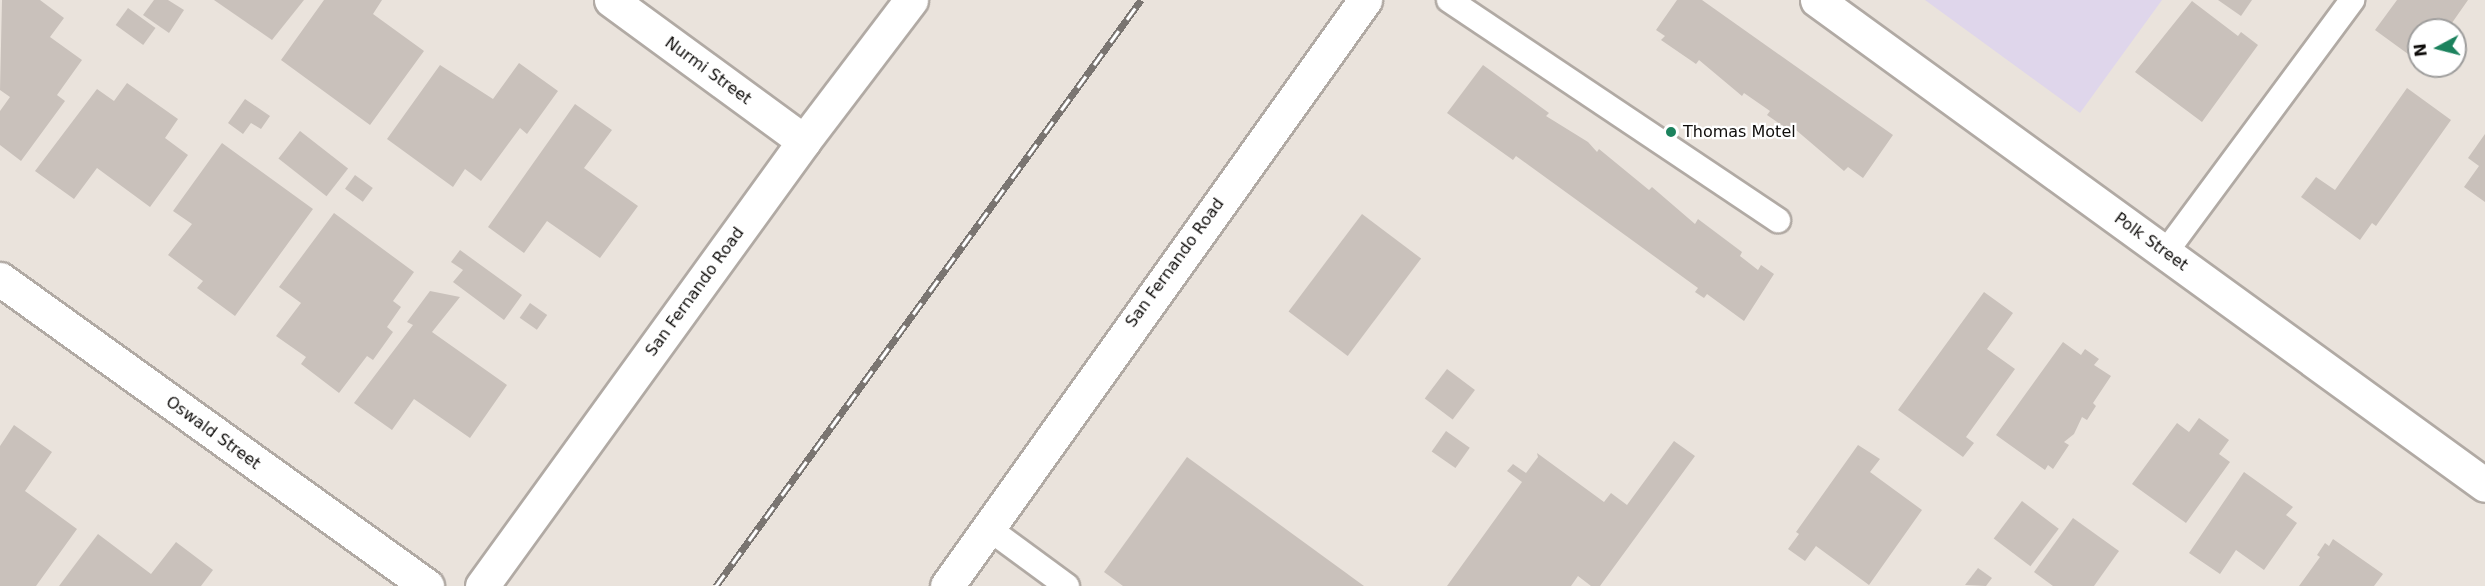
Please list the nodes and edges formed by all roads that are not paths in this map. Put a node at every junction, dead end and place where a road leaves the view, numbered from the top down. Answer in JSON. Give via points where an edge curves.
{"nodes":[{"id":1,"x":611,"y":0,"type":"edge"},
{"id":2,"x":912,"y":0,"type":"edge"},
{"id":3,"x":1365,"y":0,"type":"edge"},
{"id":4,"x":1449,"y":0,"type":"edge"},
{"id":5,"x":1817,"y":0,"type":"edge"},
{"id":6,"x":2352,"y":0,"type":"edge"},
{"id":7,"x":804,"y":141,"type":"junction"},
{"id":8,"x":1778,"y":220,"type":"dead end"},
{"id":9,"x":2165,"y":253,"type":"junction"},
{"id":10,"x":0,"y":279,"type":"edge"},
{"id":11,"x":2485,"y":485,"type":"edge"},
{"id":12,"x":987,"y":528,"type":"junction"},
{"id":13,"x":427,"y":586,"type":"edge"},
{"id":14,"x":482,"y":586,"type":"edge"},
{"id":15,"x":947,"y":586,"type":"edge"},
{"id":16,"x":1067,"y":586,"type":"edge"}],
"edges":[{"from":1,"to":7,"type":"street","name":"Nurmi Street"},
{"from":2,"to":7,"type":"street","name":"San Fernando Road"},
{"from":3,"to":12,"type":"street","name":"San Fernando Road"},
{"from":4,"to":8,"type":"lane"},
{"from":5,"to":9,"type":"street","name":"Polk Street"},
{"from":6,"to":9,"type":"lane"},
{"from":7,"to":14,"type":"street","name":"San Fernando Road"},
{"from":9,"to":11,"type":"street","name":"Polk Street"},
{"from":10,"to":13,"type":"street","name":"Oswald Street"},
{"from":12,"to":15,"type":"street","name":"San Fernando Road"},
{"from":12,"to":16,"type":"lane"}]}
